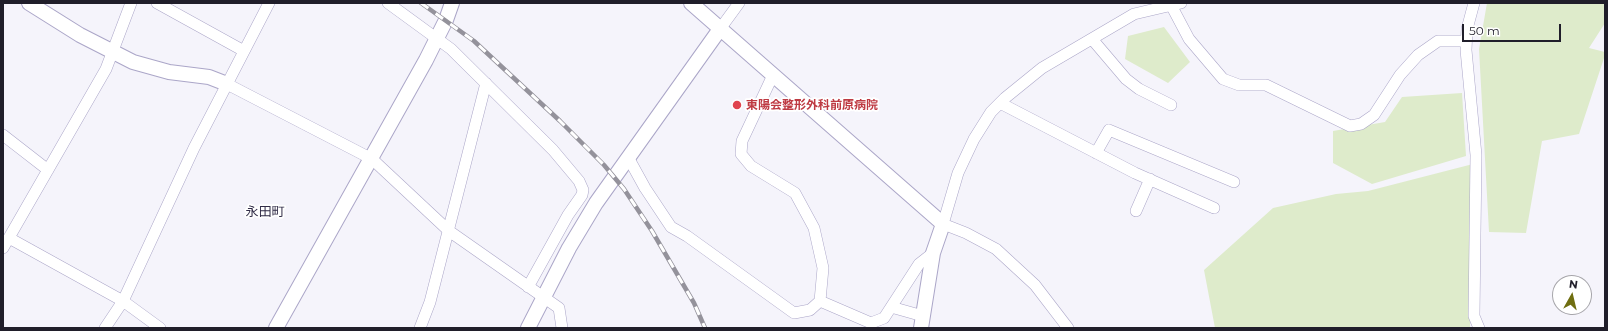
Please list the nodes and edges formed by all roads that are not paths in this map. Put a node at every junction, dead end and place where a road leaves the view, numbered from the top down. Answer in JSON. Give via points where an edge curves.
{"nodes":[{"id":1,"x":29,"y":3,"type":"edge"},
{"id":2,"x":131,"y":3,"type":"edge"},
{"id":3,"x":157,"y":3,"type":"edge"},
{"id":4,"x":270,"y":3,"type":"edge"},
{"id":5,"x":388,"y":3,"type":"edge"},
{"id":6,"x":452,"y":3,"type":"edge"},
{"id":7,"x":692,"y":3,"type":"edge"},
{"id":8,"x":739,"y":3,"type":"edge"},
{"id":9,"x":1474,"y":3,"type":"edge"},
{"id":10,"x":1176,"y":4,"type":"edge"},
{"id":11,"x":720,"y":29,"type":"junction"},
{"id":12,"x":438,"y":38,"type":"junction"},
{"id":13,"x":1092,"y":39,"type":"junction"},
{"id":14,"x":1466,"y":41,"type":"junction"},
{"id":15,"x":244,"y":51,"type":"junction"},
{"id":16,"x":112,"y":52,"type":"junction"},
{"id":17,"x":773,"y":75,"type":"junction"},
{"id":18,"x":486,"y":83,"type":"junction"},
{"id":19,"x":227,"y":84,"type":"junction"},
{"id":20,"x":1000,"y":103,"type":"junction"},
{"id":21,"x":1171,"y":105,"type":"dead end"},
{"id":22,"x":3,"y":134,"type":"edge"},
{"id":23,"x":1096,"y":153,"type":"junction"},
{"id":24,"x":372,"y":159,"type":"junction"},
{"id":25,"x":629,"y":159,"type":"junction"},
{"id":26,"x":48,"y":170,"type":"junction"},
{"id":27,"x":1150,"y":179,"type":"junction"},
{"id":28,"x":1234,"y":182,"type":"dead end"},
{"id":29,"x":1214,"y":208,"type":"dead end"},
{"id":30,"x":1136,"y":211,"type":"dead end"},
{"id":31,"x":943,"y":224,"type":"junction"},
{"id":32,"x":449,"y":231,"type":"junction"},
{"id":33,"x":6,"y":243,"type":"edge"},
{"id":34,"x":934,"y":253,"type":"junction"},
{"id":35,"x":528,"y":287,"type":"junction"},
{"id":36,"x":543,"y":296,"type":"junction"},
{"id":37,"x":820,"y":301,"type":"junction"},
{"id":38,"x":123,"y":302,"type":"junction"},
{"id":39,"x":891,"y":307,"type":"junction"},
{"id":40,"x":922,"y":322,"type":"edge"},
{"id":41,"x":105,"y":328,"type":"edge"},
{"id":42,"x":160,"y":328,"type":"edge"},
{"id":43,"x":276,"y":328,"type":"edge"},
{"id":44,"x":420,"y":328,"type":"edge"},
{"id":45,"x":528,"y":328,"type":"edge"},
{"id":46,"x":562,"y":328,"type":"edge"},
{"id":47,"x":1068,"y":328,"type":"edge"},
{"id":48,"x":1480,"y":328,"type":"edge"}],
"edges":[{"from":1,"to":16,"type":"street"},
{"from":2,"to":16,"type":"street"},
{"from":3,"to":15,"type":"street"},
{"from":4,"to":15,"type":"street"},
{"from":5,"to":12,"type":"street"},
{"from":6,"to":12,"type":"street"},
{"from":7,"to":11,"type":"street"},
{"from":8,"to":11,"type":"street"},
{"from":9,"to":14,"type":"street"},
{"from":10,"to":13,"type":"street","via":[[1134,14]]},
{"from":10,"to":14,"type":"street","via":[[1189,39],[1223,79],[1239,85],[1266,85],[1350,126],[1361,124],[1374,115],[1400,75],[1418,54],[1438,41]]},
{"from":11,"to":17,"type":"street"},
{"from":11,"to":25,"type":"street"},
{"from":12,"to":18,"type":"street"},
{"from":12,"to":24,"type":"street"},
{"from":13,"to":20,"type":"street","via":[[1042,68]]},
{"from":13,"to":21,"type":"street","via":[[1126,79],[1139,89]]},
{"from":14,"to":48,"type":"street","via":[[1476,155],[1474,316]]},
{"from":15,"to":19,"type":"street"},
{"from":16,"to":19,"type":"street","via":[[149,68],[209,77]]},
{"from":16,"to":26,"type":"street","via":[[106,69]]},
{"from":17,"to":31,"type":"street"},
{"from":17,"to":37,"type":"street","via":[[742,141],[741,154],[751,166],[795,193],[814,228],[823,268]]},
{"from":18,"to":32,"type":"street"},
{"from":18,"to":35,"type":"street","via":[[553,150],[580,181],[583,190]]},
{"from":19,"to":24,"type":"street"},
{"from":19,"to":38,"type":"street","via":[[194,148]]},
{"from":20,"to":23,"type":"street"},
{"from":20,"to":31,"type":"street","via":[[991,112],[974,139],[958,172]]},
{"from":22,"to":26,"type":"street"},
{"from":23,"to":27,"type":"street"},
{"from":23,"to":28,"type":"street","via":[[1109,130]]},
{"from":24,"to":32,"type":"street"},
{"from":24,"to":43,"type":"street"},
{"from":25,"to":36,"type":"street","via":[[596,203]]},
{"from":25,"to":37,"type":"street","via":[[671,227],[794,313],[810,310]]},
{"from":26,"to":33,"type":"street"},
{"from":27,"to":29,"type":"street"},
{"from":27,"to":30,"type":"street"},
{"from":31,"to":34,"type":"street"},
{"from":31,"to":47,"type":"street","via":[[996,249],[1036,285]]},
{"from":32,"to":35,"type":"street"},
{"from":32,"to":44,"type":"street","via":[[430,302]]},
{"from":33,"to":38,"type":"street"},
{"from":34,"to":39,"type":"street","via":[[919,264]]},
{"from":34,"to":40,"type":"street"},
{"from":35,"to":36,"type":"street"},
{"from":36,"to":45,"type":"street"},
{"from":36,"to":46,"type":"street","via":[[559,308]]},
{"from":37,"to":39,"type":"street","via":[[871,323],[884,318]]},
{"from":38,"to":41,"type":"street"},
{"from":38,"to":42,"type":"street"},
{"from":39,"to":40,"type":"street"}]}
